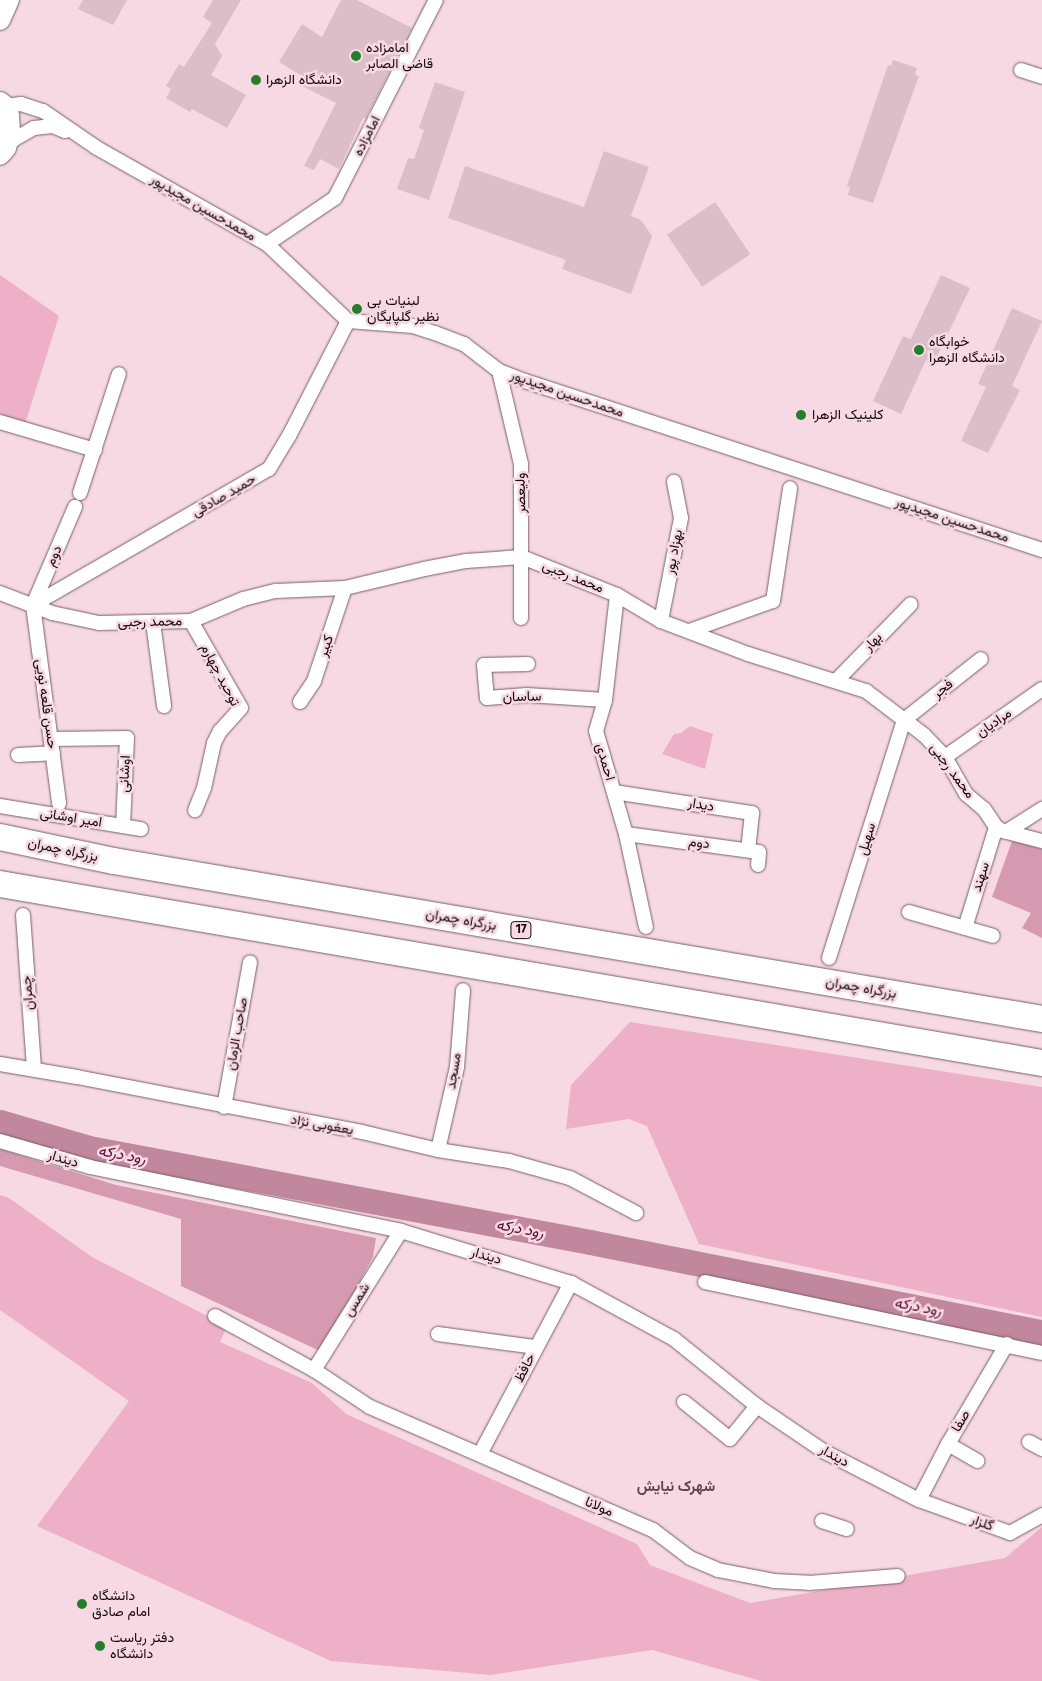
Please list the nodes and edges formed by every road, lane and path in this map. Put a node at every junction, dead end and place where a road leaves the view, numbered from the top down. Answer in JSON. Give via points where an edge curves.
{"nodes":[{"id":1,"x":9,"y":0,"type":"edge"},
{"id":2,"x":436,"y":0,"type":"edge"},
{"id":3,"x":0,"y":20,"type":"edge"},
{"id":4,"x":1021,"y":70,"type":"dead end"},
{"id":5,"x":1042,"y":77,"type":"edge"},
{"id":6,"x":3,"y":104,"type":"edge"},
{"id":7,"x":82,"y":138,"type":"junction"},
{"id":8,"x":3,"y":151,"type":"edge"},
{"id":9,"x":267,"y":244,"type":"junction"},
{"id":10,"x":348,"y":321,"type":"junction"},
{"id":11,"x":499,"y":371,"type":"junction"},
{"id":12,"x":119,"y":374,"type":"dead end"},
{"id":13,"x":0,"y":422,"type":"edge"},
{"id":14,"x":94,"y":450,"type":"junction"},
{"id":15,"x":674,"y":482,"type":"dead end"},
{"id":16,"x":790,"y":488,"type":"dead end"},
{"id":17,"x":80,"y":493,"type":"dead end"},
{"id":18,"x":76,"y":507,"type":"dead end"},
{"id":19,"x":1042,"y":550,"type":"edge"},
{"id":20,"x":522,"y":557,"type":"junction"},
{"id":21,"x":345,"y":588,"type":"junction"},
{"id":22,"x":0,"y":593,"type":"edge"},
{"id":23,"x":617,"y":595,"type":"junction"},
{"id":24,"x":910,"y":604,"type":"dead end"},
{"id":25,"x":33,"y":605,"type":"junction"},
{"id":26,"x":521,"y":618,"type":"dead end"},
{"id":27,"x":191,"y":621,"type":"junction"},
{"id":28,"x":661,"y":621,"type":"junction"},
{"id":29,"x":153,"y":622,"type":"junction"},
{"id":30,"x":689,"y":631,"type":"junction"},
{"id":31,"x":982,"y":659,"type":"dead end"},
{"id":32,"x":528,"y":664,"type":"dead end"},
{"id":33,"x":836,"y":680,"type":"junction"},
{"id":34,"x":1042,"y":689,"type":"edge"},
{"id":35,"x":605,"y":700,"type":"junction"},
{"id":36,"x":300,"y":702,"type":"dead end"},
{"id":37,"x":164,"y":706,"type":"dead end"},
{"id":38,"x":904,"y":720,"type":"junction"},
{"id":39,"x":52,"y":746,"type":"junction"},
{"id":40,"x":18,"y":755,"type":"dead end"},
{"id":41,"x":945,"y":757,"type":"junction"},
{"id":42,"x":614,"y":792,"type":"junction"},
{"id":43,"x":59,"y":803,"type":"dead end"},
{"id":44,"x":0,"y":806,"type":"edge"},
{"id":45,"x":1042,"y":809,"type":"edge"},
{"id":46,"x":195,"y":810,"type":"dead end"},
{"id":47,"x":123,"y":826,"type":"junction"},
{"id":48,"x":141,"y":829,"type":"dead end"},
{"id":49,"x":1001,"y":830,"type":"junction"},
{"id":50,"x":626,"y":834,"type":"junction"},
{"id":51,"x":0,"y":837,"type":"edge"},
{"id":52,"x":1042,"y":841,"type":"edge"},
{"id":53,"x":748,"y":849,"type":"junction"},
{"id":54,"x":758,"y":865,"type":"dead end"},
{"id":55,"x":0,"y":884,"type":"edge"},
{"id":56,"x":909,"y":912,"type":"dead end"},
{"id":57,"x":23,"y":915,"type":"dead end"},
{"id":58,"x":646,"y":928,"type":"dead end"},
{"id":59,"x":965,"y":928,"type":"junction"},
{"id":60,"x":992,"y":936,"type":"dead end"},
{"id":61,"x":830,"y":958,"type":"dead end"},
{"id":62,"x":250,"y":962,"type":"dead end"},
{"id":63,"x":463,"y":990,"type":"dead end"},
{"id":64,"x":1042,"y":1019,"type":"edge"},
{"id":65,"x":1042,"y":1063,"type":"edge"},
{"id":66,"x":0,"y":1064,"type":"edge"},
{"id":67,"x":34,"y":1070,"type":"junction"},
{"id":68,"x":224,"y":1107,"type":"junction"},
{"id":69,"x":0,"y":1141,"type":"edge"},
{"id":70,"x":438,"y":1150,"type":"junction"},
{"id":71,"x":636,"y":1213,"type":"dead end"},
{"id":72,"x":401,"y":1231,"type":"junction"},
{"id":73,"x":705,"y":1282,"type":"dead end"},
{"id":74,"x":571,"y":1283,"type":"junction"},
{"id":75,"x":215,"y":1316,"type":"dead end"},
{"id":76,"x":438,"y":1334,"type":"dead end"},
{"id":77,"x":1007,"y":1344,"type":"junction"},
{"id":78,"x":536,"y":1347,"type":"junction"},
{"id":79,"x":1042,"y":1353,"type":"edge"},
{"id":80,"x":314,"y":1370,"type":"junction"},
{"id":81,"x":684,"y":1402,"type":"dead end"},
{"id":82,"x":757,"y":1406,"type":"junction"},
{"id":83,"x":1029,"y":1442,"type":"dead end"},
{"id":84,"x":948,"y":1444,"type":"junction"},
{"id":85,"x":1042,"y":1449,"type":"edge"},
{"id":86,"x":480,"y":1454,"type":"junction"},
{"id":87,"x":978,"y":1461,"type":"dead end"},
{"id":88,"x":919,"y":1500,"type":"junction"},
{"id":89,"x":1042,"y":1515,"type":"edge"},
{"id":90,"x":822,"y":1521,"type":"dead end"},
{"id":91,"x":847,"y":1529,"type":"dead end"},
{"id":92,"x":898,"y":1576,"type":"dead end"}],
"edges":[{"from":1,"to":3,"type":"street"},
{"from":2,"to":9,"type":"street","name":"امامزاده","via":[[335,198]]},
{"from":4,"to":5,"type":"street"},
{"from":6,"to":7,"type":"street","via":[[35,107]]},
{"from":6,"to":8,"type":"street","via":[[9,116],[10,131]]},
{"from":7,"to":8,"type":"street","via":[[53,126],[42,127],[27,131]]},
{"from":7,"to":9,"type":"street","name":"محمدحسین مجیدپور"},
{"from":9,"to":10,"type":"street","name":"محمدحسین مجیدپور"},
{"from":10,"to":11,"type":"street","name":"محمدحسین مجیدپور","via":[[413,326],[464,344]]},
{"from":10,"to":25,"type":"street","name":"حمید صادقی","via":[[269,469]]},
{"from":11,"to":19,"type":"street","name":"محمدحسین مجیدپور"},
{"from":11,"to":20,"type":"street","name":"ولیعصر","via":[[521,464]]},
{"from":12,"to":14,"type":"street"},
{"from":13,"to":14,"type":"street"},
{"from":14,"to":17,"type":"street"},
{"from":15,"to":28,"type":"street","name":"بهزاد پور","via":[[681,518]]},
{"from":16,"to":30,"type":"street","via":[[773,601]]},
{"from":18,"to":25,"type":"street","name":"دوم"},
{"from":20,"to":21,"type":"street","name":"محمد رجبی","via":[[424,569]]},
{"from":20,"to":23,"type":"street","name":"محمد رجبی"},
{"from":20,"to":26,"type":"street","name":"ولیعصر"},
{"from":21,"to":27,"type":"street","name":"محمد رجبی","via":[[276,591],[243,599]]},
{"from":21,"to":36,"type":"street","name":"کبیر","via":[[314,681]]},
{"from":22,"to":25,"type":"street","name":"محمد رجبی"},
{"from":23,"to":28,"type":"street","name":"محمد رجبی"},
{"from":23,"to":35,"type":"street","name":"احمدی"},
{"from":24,"to":33,"type":"street","name":"بهار"},
{"from":25,"to":29,"type":"street","name":"محمد رجبی","via":[[52,614],[99,623]]},
{"from":25,"to":39,"type":"street","name":"حسن قلعه نویی"},
{"from":27,"to":29,"type":"street","name":"محمد رجبی"},
{"from":27,"to":46,"type":"street","name":"توحید چهارم","via":[[241,708],[220,731],[214,743],[204,788]]},
{"from":28,"to":30,"type":"street","name":"محمد رجبی"},
{"from":29,"to":37,"type":"street"},
{"from":30,"to":33,"type":"street","name":"محمد رجبی","via":[[748,654]]},
{"from":31,"to":38,"type":"street","name":"فجر"},
{"from":32,"to":35,"type":"street","name":"ساسان","via":[[484,664],[487,698],[528,695]]},
{"from":33,"to":38,"type":"street","name":"محمد رجبی","via":[[866,691]]},
{"from":34,"to":41,"type":"street","name":"مرادیان"},
{"from":35,"to":42,"type":"street","name":"احمدی","via":[[596,731]]},
{"from":38,"to":41,"type":"street","name":"محمد رجبی"},
{"from":38,"to":61,"type":"street","name":"سهیل"},
{"from":39,"to":40,"type":"street"},
{"from":39,"to":43,"type":"street","name":"حسن قلعه نویی"},
{"from":39,"to":47,"type":"street","name":"اوشانی","via":[[127,738]]},
{"from":41,"to":49,"type":"street","name":"محمد رجبی","via":[[966,794]]},
{"from":42,"to":50,"type":"street","name":"احمدی"},
{"from":42,"to":53,"type":"street","name":"دیدار","via":[[752,813]]},
{"from":44,"to":47,"type":"street","name":"امیر اوشانی"},
{"from":45,"to":49,"type":"street"},
{"from":47,"to":48,"type":"street","name":"امیر اوشانی"},
{"from":49,"to":52,"type":"street"},
{"from":49,"to":59,"type":"street","name":"سهند"},
{"from":50,"to":53,"type":"street","name":"دوم"},
{"from":50,"to":58,"type":"street","name":"احمدی"},
{"from":51,"to":64,"type":"highway","name":"بزرگراه چمران","number":"17","via":[[114,861]]},
{"from":53,"to":54,"type":"street","via":[[759,852]]},
{"from":55,"to":65,"type":"highway"},
{"from":56,"to":59,"type":"street"},
{"from":57,"to":67,"type":"street","name":"چمران"},
{"from":59,"to":60,"type":"street"},
{"from":62,"to":68,"type":"street","name":"صاحب الزمان"},
{"from":63,"to":70,"type":"street","name":"مسجد","via":[[457,1067]]},
{"from":66,"to":67,"type":"street","name":"یعغوبی نژاد"},
{"from":67,"to":68,"type":"street","name":"یعغوبی نژاد"},
{"from":68,"to":70,"type":"street","name":"یعغوبی نژاد","via":[[362,1132]]},
{"from":69,"to":72,"type":"street","name":"دیندار","via":[[90,1167]]},
{"from":70,"to":71,"type":"street","name":"یعغوبی نژاد","via":[[510,1161],[570,1178]]},
{"from":72,"to":74,"type":"street","name":"دیندار"},
{"from":72,"to":80,"type":"street","name":"شمس"},
{"from":73,"to":77,"type":"street"},
{"from":74,"to":78,"type":"street","name":"حافظ"},
{"from":74,"to":82,"type":"street","name":"دیندار","via":[[674,1339]]},
{"from":75,"to":80,"type":"street","name":"مولانا"},
{"from":76,"to":78,"type":"street"},
{"from":77,"to":79,"type":"street"},
{"from":77,"to":84,"type":"street","name":"صفا"},
{"from":78,"to":86,"type":"street","name":"حافظ"},
{"from":80,"to":86,"type":"street","name":"مولانا","via":[[370,1407]]},
{"from":81,"to":82,"type":"street","via":[[730,1439]]},
{"from":82,"to":88,"type":"street","name":"دیندار","via":[[825,1452]]},
{"from":83,"to":85,"type":"street"},
{"from":84,"to":87,"type":"street"},
{"from":84,"to":88,"type":"street","name":"صفا"},
{"from":86,"to":92,"type":"street","name":"مولانا","via":[[653,1530],[690,1558],[718,1570],[774,1581],[809,1583]]},
{"from":88,"to":89,"type":"street","name":"گلزار","via":[[1010,1533]]},
{"from":90,"to":91,"type":"street"}]}
